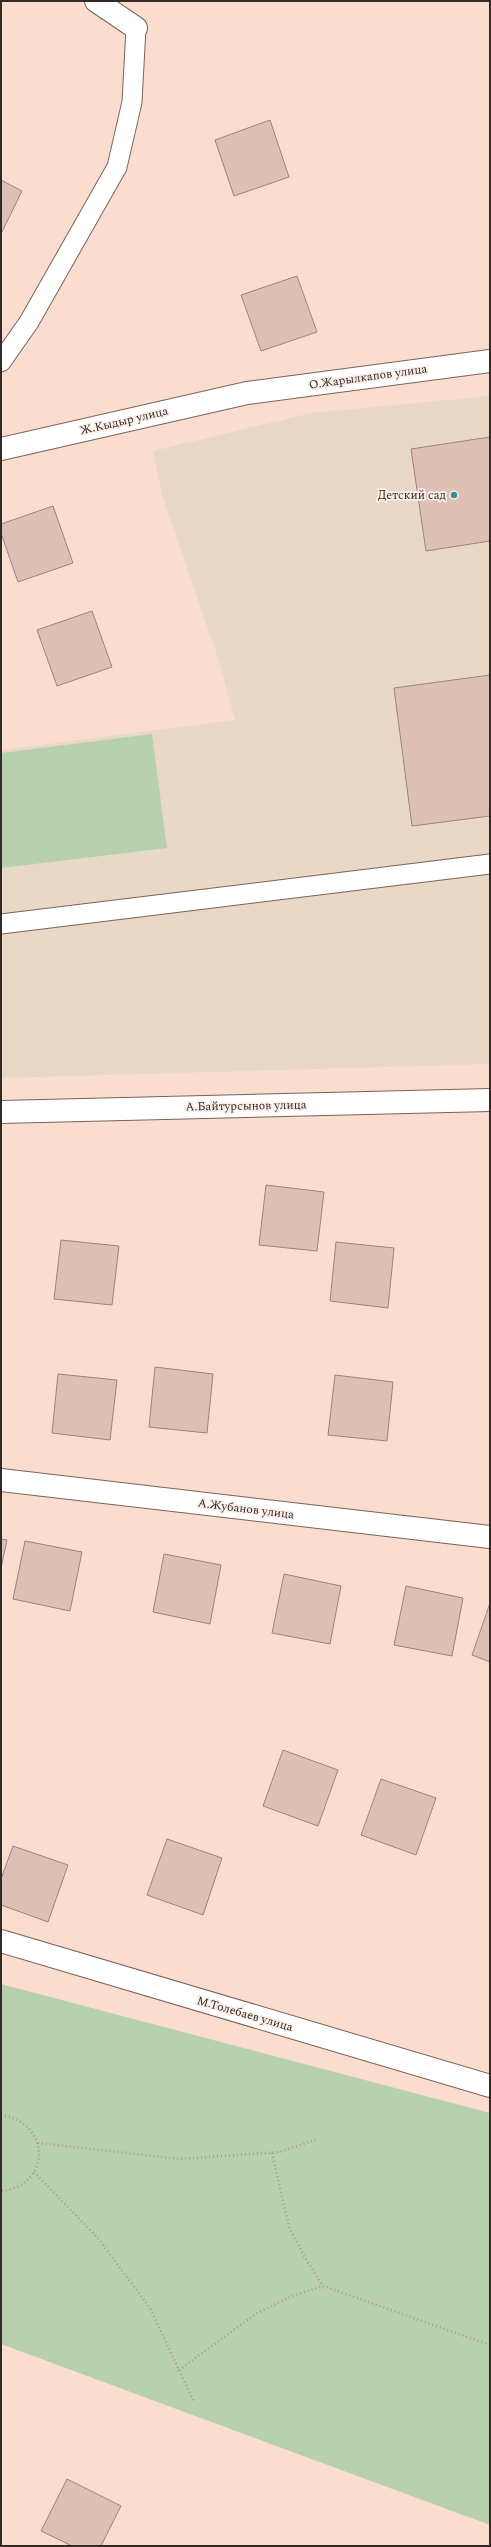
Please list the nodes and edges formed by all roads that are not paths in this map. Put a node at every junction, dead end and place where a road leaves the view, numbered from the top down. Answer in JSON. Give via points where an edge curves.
{"nodes":[{"id":1,"x":96,"y":1,"type":"edge"},
{"id":2,"x":136,"y":28,"type":"joint"},
{"id":3,"x":490,"y":361,"type":"edge"},
{"id":4,"x":1,"y":362,"type":"edge"},
{"id":5,"x":246,"y":393,"type":"joint"},
{"id":6,"x":1,"y":449,"type":"edge"},
{"id":7,"x":490,"y":864,"type":"edge"},
{"id":8,"x":1,"y":924,"type":"edge"},
{"id":9,"x":490,"y":1100,"type":"edge"},
{"id":10,"x":1,"y":1112,"type":"edge"},
{"id":11,"x":1,"y":1480,"type":"edge"},
{"id":12,"x":490,"y":1537,"type":"edge"},
{"id":13,"x":1,"y":1941,"type":"edge"},
{"id":14,"x":490,"y":2086,"type":"edge"}],
"edges":[{"from":1,"to":2,"type":"street"},
{"from":2,"to":4,"type":"lane","via":[[132,102],[117,167],[29,322]]},
{"from":3,"to":5,"type":"street","name":"О.Жарылкапов улица"},
{"from":5,"to":6,"type":"street","name":"Ж.Кыдыр улица"},
{"from":7,"to":8,"type":"lane"},
{"from":9,"to":10,"type":"street","name":"А.Байтурсынов улица"},
{"from":11,"to":12,"type":"street","name":"А.Жубанов улица"},
{"from":13,"to":14,"type":"street","name":"М.Толебаев улица"}]}
